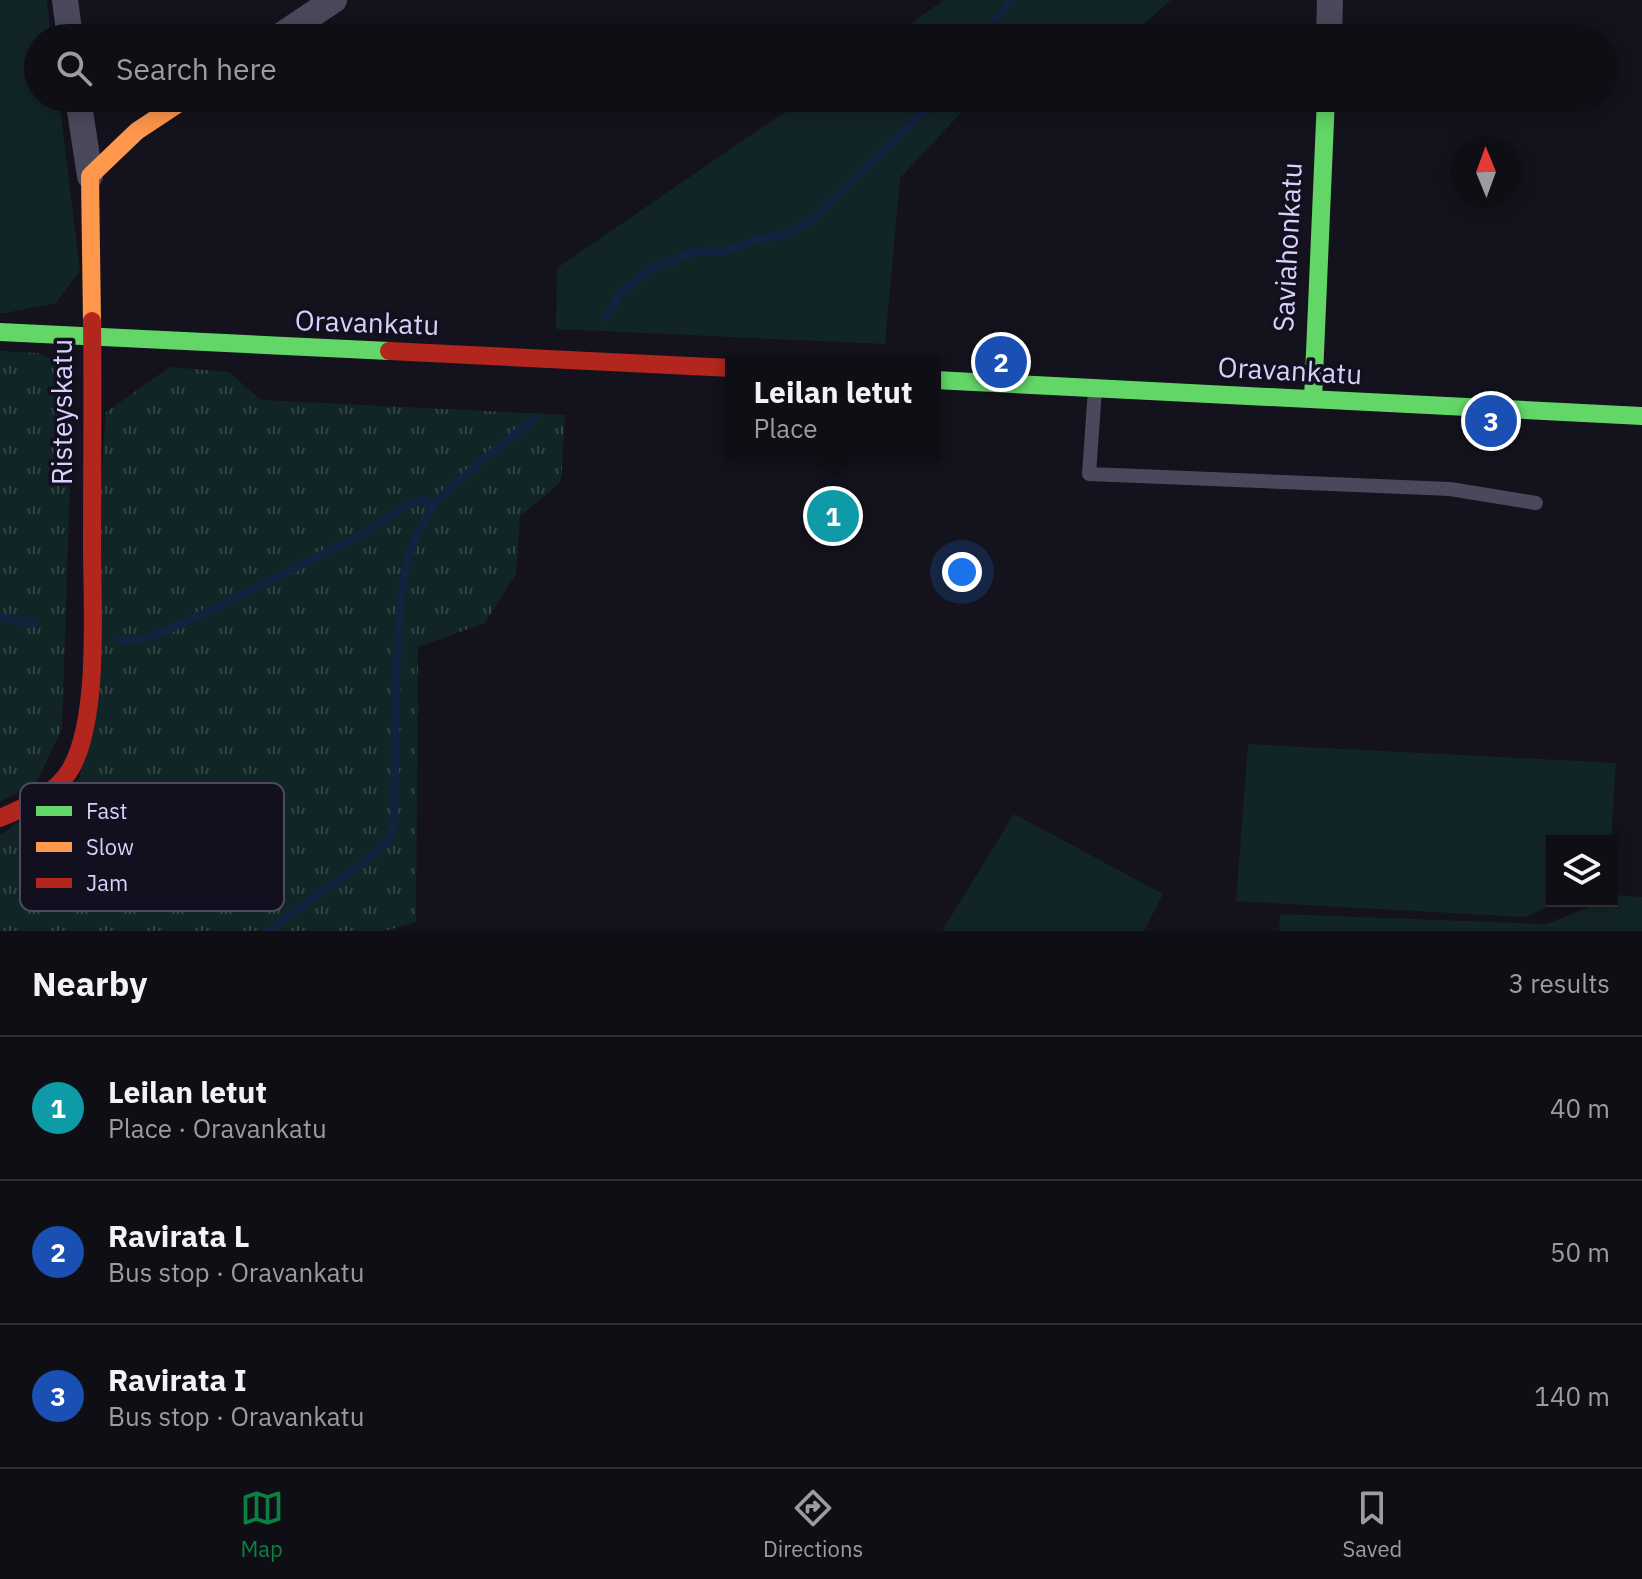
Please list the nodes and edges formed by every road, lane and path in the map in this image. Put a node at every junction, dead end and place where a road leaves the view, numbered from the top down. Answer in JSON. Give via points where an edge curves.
{"nodes":[{"id":1,"x":65,"y":0,"type":"edge"},
{"id":2,"x":334,"y":0,"type":"edge"},
{"id":3,"x":1330,"y":0,"type":"edge"},
{"id":4,"x":68,"y":24,"type":"edge"},
{"id":5,"x":298,"y":24,"type":"edge"},
{"id":6,"x":1329,"y":24,"type":"edge"},
{"id":7,"x":80,"y":112,"type":"edge"},
{"id":8,"x":166,"y":112,"type":"edge"},
{"id":9,"x":1325,"y":112,"type":"edge"},
{"id":10,"x":90,"y":176,"type":"junction"},
{"id":11,"x":0,"y":332,"type":"edge"},
{"id":12,"x":93,"y":338,"type":"junction"},
{"id":13,"x":725,"y":368,"type":"edge"},
{"id":14,"x":941,"y":380,"type":"edge"},
{"id":15,"x":1095,"y":388,"type":"junction"},
{"id":16,"x":1313,"y":399,"type":"junction"},
{"id":17,"x":1642,"y":416,"type":"edge"},
{"id":18,"x":1536,"y":503,"type":"dead end"},
{"id":19,"x":57,"y":783,"type":"edge"},
{"id":20,"x":20,"y":807,"type":"edge"},
{"id":21,"x":0,"y":818,"type":"edge"}],
"edges":[{"from":1,"to":4,"type":"street"},
{"from":2,"to":5,"type":"street"},
{"from":3,"to":6,"type":"street"},
{"from":7,"to":10,"type":"street"},
{"from":8,"to":10,"type":"street","via":[[137,131]]},
{"from":9,"to":16,"type":"street","name":"Saviahonkatu"},
{"from":10,"to":12,"type":"street","name":"Risteyskatu"},
{"from":11,"to":12,"type":"street","name":"Oravankatu"},
{"from":12,"to":13,"type":"street","name":"Oravankatu"},
{"from":12,"to":19,"type":"street","name":"Risteyskatu","via":[[91,683],[83,737],[69,771]]},
{"from":14,"to":15,"type":"street","name":"Oravankatu"},
{"from":15,"to":16,"type":"street","name":"Oravankatu"},
{"from":15,"to":18,"type":"lane","via":[[1089,474],[1450,489]]},
{"from":16,"to":17,"type":"street","name":"Oravankatu"},
{"from":20,"to":21,"type":"street","name":"Risteyskatu"}]}
